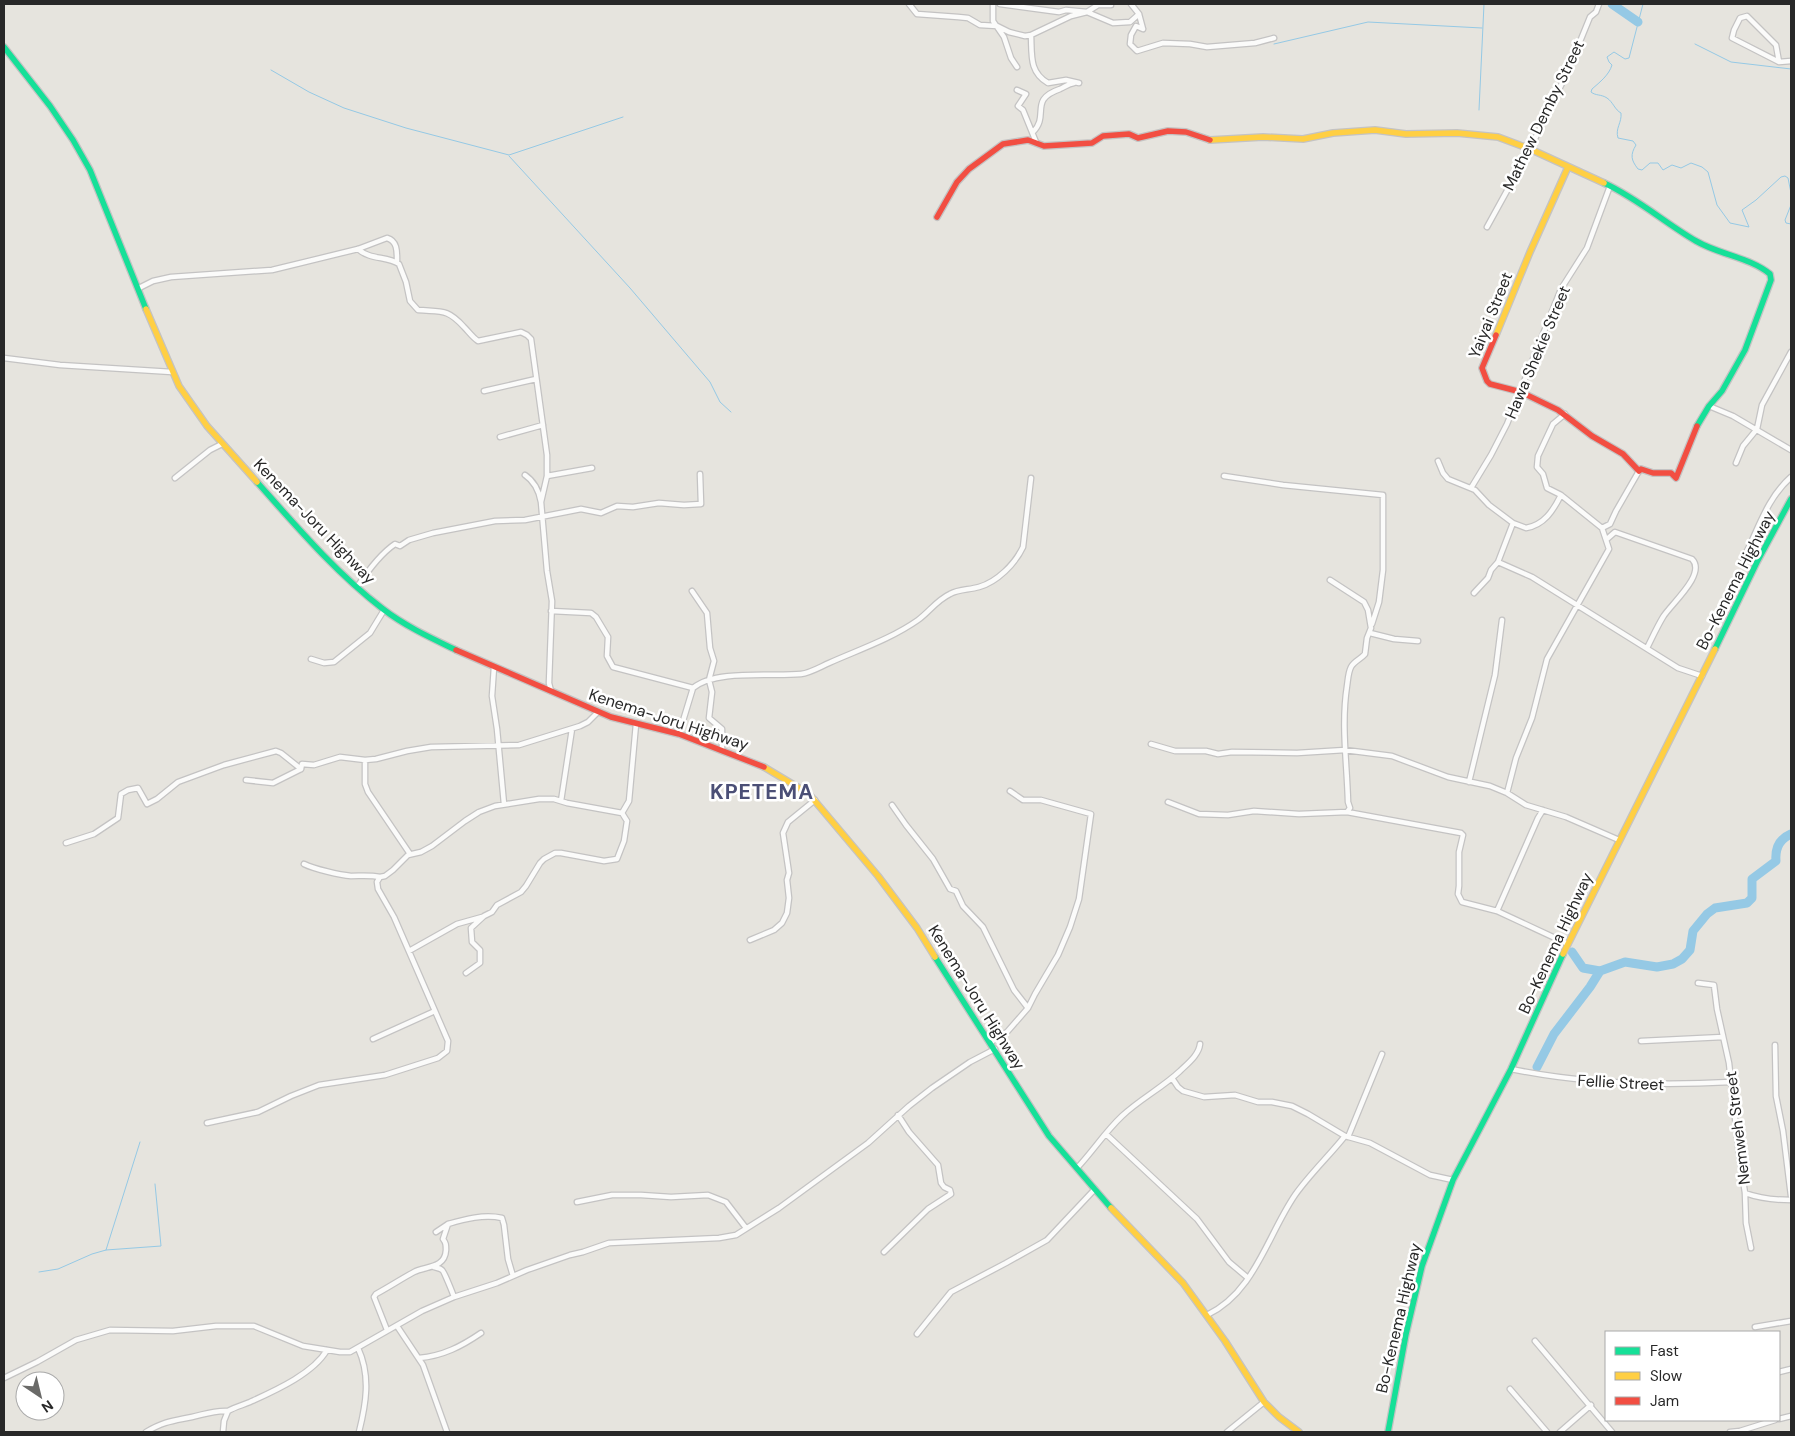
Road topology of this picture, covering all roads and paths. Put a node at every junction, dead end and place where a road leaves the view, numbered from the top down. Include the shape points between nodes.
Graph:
1 (909, 4) edge
2 (993, 4) edge
3 (1000, 4) edge
4 (1132, 4) edge
5 (1599, 4) edge
6 (1111, 5) dead end
7 (1087, 12) junction
8 (1139, 14) junction
9 (1130, 22) junction
10 (997, 26) junction
11 (1136, 26) junction
12 (1031, 35) junction
13 (1274, 38) dead end
14 (4, 47) edge
15 (1791, 61) edge
16 (1779, 62) junction
17 (1017, 68) dead end
18 (1017, 90) dead end
19 (1033, 132) junction
20 (1036, 142) junction
21 (1530, 150) junction
22 (1568, 167) junction
23 (1610, 186) junction
24 (937, 217) dead end
25 (1487, 227) dead end
26 (358, 249) junction
27 (397, 262) junction
28 (139, 288) junction
29 (1791, 352) edge
30 (4, 358) edge
31 (172, 372) junction
32 (536, 379) junction
33 (484, 391) dead end
34 (1521, 392) junction
35 (1709, 406) junction
36 (1565, 414) junction
37 (543, 425) junction
38 (1757, 429) junction
39 (500, 437) dead end
40 (222, 444) junction
41 (1791, 450) edge
42 (1438, 461) dead end
43 (1736, 462) dead end
44 (592, 468) dead end
45 (1639, 471) junction
46 (700, 474) dead end
47 (525, 475) dead end
48 (547, 476) junction
49 (1224, 476) dead end
50 (1791, 477) edge
51 (175, 478) dead end
52 (1031, 478) dead end
53 (1471, 488) junction
54 (1561, 495) junction
55 (1791, 499) edge
56 (541, 502) junction
57 (542, 516) junction
58 (1513, 522) junction
59 (1610, 524) junction
60 (1602, 528) junction
61 (1615, 532) junction
62 (1607, 539) junction
63 (1743, 559) dead end
64 (1498, 562) junction
65 (1330, 580) dead end
66 (357, 587) junction
67 (692, 591) dead end
68 (1474, 593) dead end
69 (1577, 606) junction
70 (384, 610) junction
71 (551, 611) junction
72 (1502, 620) dead end
73 (1371, 625) junction
74 (1370, 633) junction
75 (1418, 641) dead end
76 (1646, 648) junction
77 (312, 659) dead end
78 (494, 667) junction
79 (1702, 676) junction
80 (709, 680) junction
81 (693, 688) junction
82 (551, 691) junction
83 (598, 712) junction
84 (636, 724) junction
85 (572, 729) junction
86 (678, 734) junction
87 (1151, 744) dead end
88 (499, 747) junction
89 (722, 749) junction
90 (1344, 750) junction
91 (365, 760) junction
92 (301, 769) junction
93 (246, 780) dead end
94 (1469, 782) junction
95 (1010, 791) dead end
96 (1507, 793) junction
97 (815, 800) junction
98 (561, 802) junction
99 (1168, 802) dead end
100 (504, 804) junction
101 (892, 805) dead end
102 (1543, 810) junction
103 (1347, 812) junction
104 (622, 813) junction
105 (1619, 840) junction
106 (66, 843) dead end
107 (410, 854) junction
108 (304, 864) dead end
109 (380, 877) junction
110 (1498, 911) junction
111 (484, 916) junction
112 (750, 940) dead end
113 (1568, 944) junction
114 (409, 951) junction
115 (466, 973) dead end
116 (1698, 983) dead end
117 (1028, 1008) junction
118 (436, 1011) junction
119 (1723, 1037) junction
120 (373, 1039) dead end
121 (1641, 1041) dead end
122 (991, 1042) junction
123 (1200, 1044) dead end
124 (1775, 1045) dead end
125 (995, 1049) junction
126 (1382, 1054) dead end
127 (1511, 1069) junction
128 (1172, 1078) junction
129 (1731, 1082) junction
130 (898, 1115) junction
131 (207, 1123) dead end
132 (1106, 1134) junction
133 (1346, 1137) junction
134 (1077, 1168) junction
135 (1453, 1180) junction
136 (1095, 1189) junction
137 (1745, 1193) junction
138 (1791, 1196) edge
139 (1791, 1200) edge
140 (577, 1202) dead end
141 (448, 1224) junction
142 (746, 1228) junction
143 (436, 1232) dead end
144 (1751, 1248) dead end
145 (884, 1252) dead end
146 (434, 1266) junction
147 (514, 1276) junction
148 (1248, 1278) junction
149 (454, 1298) junction
150 (1207, 1315) junction
151 (1791, 1321) edge
152 (397, 1326) junction
153 (1755, 1327) dead end
154 (387, 1330) junction
155 (481, 1333) dead end
156 (917, 1334) dead end
157 (1535, 1341) dead end
158 (358, 1348) junction
159 (326, 1350) junction
160 (419, 1358) junction
161 (4, 1378) edge
162 (1510, 1389) dead end
163 (1264, 1402) junction
164 (1591, 1405) junction
165 (228, 1412) junction
166 (1390, 1416) junction
167 (1772, 1421) edge
168 (146, 1432) edge
169 (223, 1432) edge
170 (359, 1432) edge
171 (447, 1432) edge
172 (1227, 1432) edge
173 (1299, 1432) edge
174 (1382, 1432) edge
175 (1388, 1432) edge
176 (1547, 1432) edge
177 (1560, 1432) edge
178 (1612, 1432) edge
179 (1730, 1432) edge

1 - 10 street via 917,14 968,18 980,25
2 - 10 street via 993,21
3 - 7 street via 1058,12
4 - 8 street
5 - 21 street, Mathew Demby Street via 1590,17
6 - 7 street via 1098,5
7 - 9 street via 1114,23
7 - 12 street
8 - 9 street
8 - 11 street via 1143,30
9 - 11 street
10 - 12 street via 1009,32
10 - 17 street
11 - 13 street via 1130,44 1137,52 1163,43 1207,46 1254,43
12 - 19 street via 1033,67 1042,79 1048,83 1066,80 1077,83 1045,96 1041,102 1039,123
14 - 28 main road, Kenema-Joru Highway via 79,150
15 - 16 street
16 - 16 street via 1776,45 1747,16 1740,18 1732,38
18 - 19 street via 1026,94 1018,106
19 - 20 street
20 - 21 main road via 1044,146 1092,143 1103,136 1130,134 1138,138 1168,131 1186,132 1209,140 1303,138 1375,130 1498,137
20 - 24 main road via 1003,144 993,150 957,182
21 - 22 main road
21 - 25 street, Mathew Demby Street
22 - 23 main road
22 - 34 main road, Yaiyai Street via 1482,368 1490,384
23 - 34 street, Hawa Shekie Street via 1587,248 1562,289
23 - 35 main road via 1697,242 1760,266 1770,274 1771,280 1745,350 1722,391
26 - 27 street via 370,256
26 - 27 street via 389,239 396,247
26 - 28 street via 272,270 171,277
27 - 32 street via 410,301 418,310 440,310 451,314 478,341 518,332 528,335 532,342
28 - 31 main road, Kenema-Joru Highway
29 - 38 street via 1762,405
30 - 31 street
31 - 40 main road, Kenema-Joru Highway via 186,397
32 - 33 street
32 - 37 street
34 - 36 main road, Yaiyai Street
34 - 53 street, Hawa Shekie Street via 1491,456
35 - 38 street
35 - 45 main road via 1696,428 1676,478 1672,473 1653,473 1641,468
36 - 45 main road, Yaiyai Street via 1592,436 1623,454
36 - 54 street via 1553,424 1536,467 1543,474 1547,488
37 - 39 street
37 - 48 street via 548,455
38 - 41 street
38 - 43 street via 1743,446
40 - 51 street
40 - 66 main road, Kenema-Joru Highway
42 - 53 street via 1448,479
44 - 48 street
45 - 59 street
46 - 57 street via 701,504 655,503 617,506 601,513 581,509
47 - 56 street via 539,492
48 - 56 street
49 - 73 street via 1383,495 1383,570 1379,602
50 - 63 street via 1768,507
52 - 80 street via 1024,548 992,581 950,594 905,628 802,674
53 - 58 street via 1495,511
54 - 58 street via 1554,510 1538,524 1526,528
54 - 60 street
55 - 79 main road, Bo-Kenema Highway
56 - 57 street
57 - 66 street via 495,521 418,537 400,546 395,544 366,573
57 - 71 street via 552,594
58 - 64 street
59 - 60 street
59 - 61 street
60 - 62 street
61 - 62 street
61 - 76 street via 1695,562 1692,579 1662,618
62 - 69 street via 1609,549
64 - 68 street via 1485,583
64 - 69 street via 1532,577
65 - 73 street via 1364,602
66 - 70 main road, Kenema-Joru Highway
67 - 80 street via 707,613 714,661
69 - 76 street
69 - 96 street via 1547,660
70 - 77 street via 370,633 334,662
70 - 78 main road, Kenema-Joru Highway via 433,639
71 - 81 street via 596,617 608,637 607,656 613,666
71 - 82 street
72 - 94 street via 1495,675
73 - 74 street
74 - 75 street
74 - 90 street via 1365,654 1350,668 1344,714
76 - 79 street via 1678,668
78 - 82 main road, Kenema-Joru Highway
78 - 88 street via 492,696
79 - 105 main road, Bo-Kenema Highway
80 - 81 street
80 - 89 street via 712,692 710,718 722,729
81 - 86 street
82 - 83 main road, Kenema-Joru Highway
83 - 84 main road, Kenema-Joru Highway
83 - 85 street via 588,722
84 - 86 main road, Kenema-Joru Highway
84 - 104 street via 629,801
85 - 88 street via 528,743
85 - 98 street
86 - 89 main road, Kenema-Joru Highway
87 - 90 street via 1174,750 1218,754
88 - 91 street via 431,747
88 - 100 street
89 - 97 main road, Kenema-Joru Highway via 772,770 804,789
90 - 94 street via 1392,756
90 - 103 street via 1350,808
91 - 92 street via 340,757 314,765 302,764
91 - 107 street via 368,792
92 - 93 street via 273,783
92 - 106 street via 276,751 178,782 147,804 138,788 128,790 121,794 118,818 94,834
94 - 96 street
95 - 117 street via 1023,800 1041,800 1091,814 1079,899 1070,927
96 - 102 street via 1526,805
97 - 112 street via 788,822 782,833 789,873 787,913 774,930
97 - 122 main road, Kenema-Joru Highway via 912,921
98 - 100 street via 539,798
98 - 104 street
99 - 103 street via 1199,814
100 - 107 street via 479,812 432,846
101 - 117 street via 933,859 950,889 956,891 963,906 983,927 1014,990
102 - 105 street
102 - 110 street
103 - 110 street via 1463,835 1459,852 1458,898 1469,905
104 - 111 street via 627,821 617,859 604,861 561,853 550,855 540,863 526,886
105 - 113 main road, Bo-Kenema Highway
107 - 109 street
108 - 109 street via 315,870 350,876 368,874
109 - 114 street via 378,889
110 - 113 street
111 - 114 street via 457,924
111 - 115 street via 471,928 472,942 480,950 480,963
113 - 127 main road, Bo-Kenema Highway
114 - 118 street
116 - 119 street, Nemweh Street via 1714,985
117 - 122 street via 1007,1032
118 - 120 street
118 - 131 street via 448,1041 447,1051 438,1058 385,1075 319,1085 258,1112
119 - 121 street
119 - 129 street, Nemweh Street
122 - 125 main road, Kenema-Joru Highway
123 - 128 street via 1196,1054
124 - 138 street via 1776,1096
125 - 130 street via 937,1084
125 - 134 main road, Kenema-Joru Highway via 1049,1136
126 - 133 street
127 - 129 street, Fellie Street via 1610,1083
127 - 135 main road, Bo-Kenema Highway
128 - 132 street via 1138,1101
128 - 133 street via 1183,1091 1204,1097 1235,1095 1258,1102 1292,1106
129 - 137 street, Nemweh Street
130 - 142 street via 868,1143 780,1208
130 - 145 street via 938,1165 941,1183 951,1194 928,1210
132 - 134 street
132 - 148 street via 1197,1219 1229,1262
133 - 135 street via 1370,1144 1430,1175
133 - 148 street via 1295,1195
134 - 136 main road, Kenema-Joru Highway
135 - 166 main road, Bo-Kenema Highway via 1422,1266
136 - 150 main road, Kenema-Joru Highway via 1172,1270
136 - 156 street via 1047,1240 951,1292
137 - 139 street via 1773,1200
137 - 144 street, Nemweh Street
140 - 142 street via 612,1195 708,1195 726,1202
141 - 143 street
141 - 146 street via 443,1239 446,1255
141 - 147 street via 466,1219 502,1218
142 - 147 street via 736,1235 719,1238 609,1243
146 - 149 street via 444,1273
146 - 154 street via 415,1271 376,1294 374,1297
147 - 149 street
148 - 150 street via 1231,1300
149 - 152 street
150 - 163 main road, Kenema-Joru Highway
151 - 153 street
152 - 154 street
152 - 160 street
154 - 158 street
155 - 160 street via 441,1355
157 - 164 street
158 - 159 street via 345,1353
158 - 170 street via 364,1362 366,1384
159 - 161 street via 303,1346 254,1326 173,1331 110,1330 76,1340
159 - 165 street via 321,1360 306,1371
160 - 171 street
162 - 176 street
163 - 172 street
163 - 173 main road, Kenema-Joru Highway
164 - 177 street
164 - 178 street
165 - 168 street via 216,1411 175,1419
165 - 169 street
166 - 174 main road, Bo-Kenema Highway
166 - 175 main road, Bo-Kenema Highway
167 - 179 street

